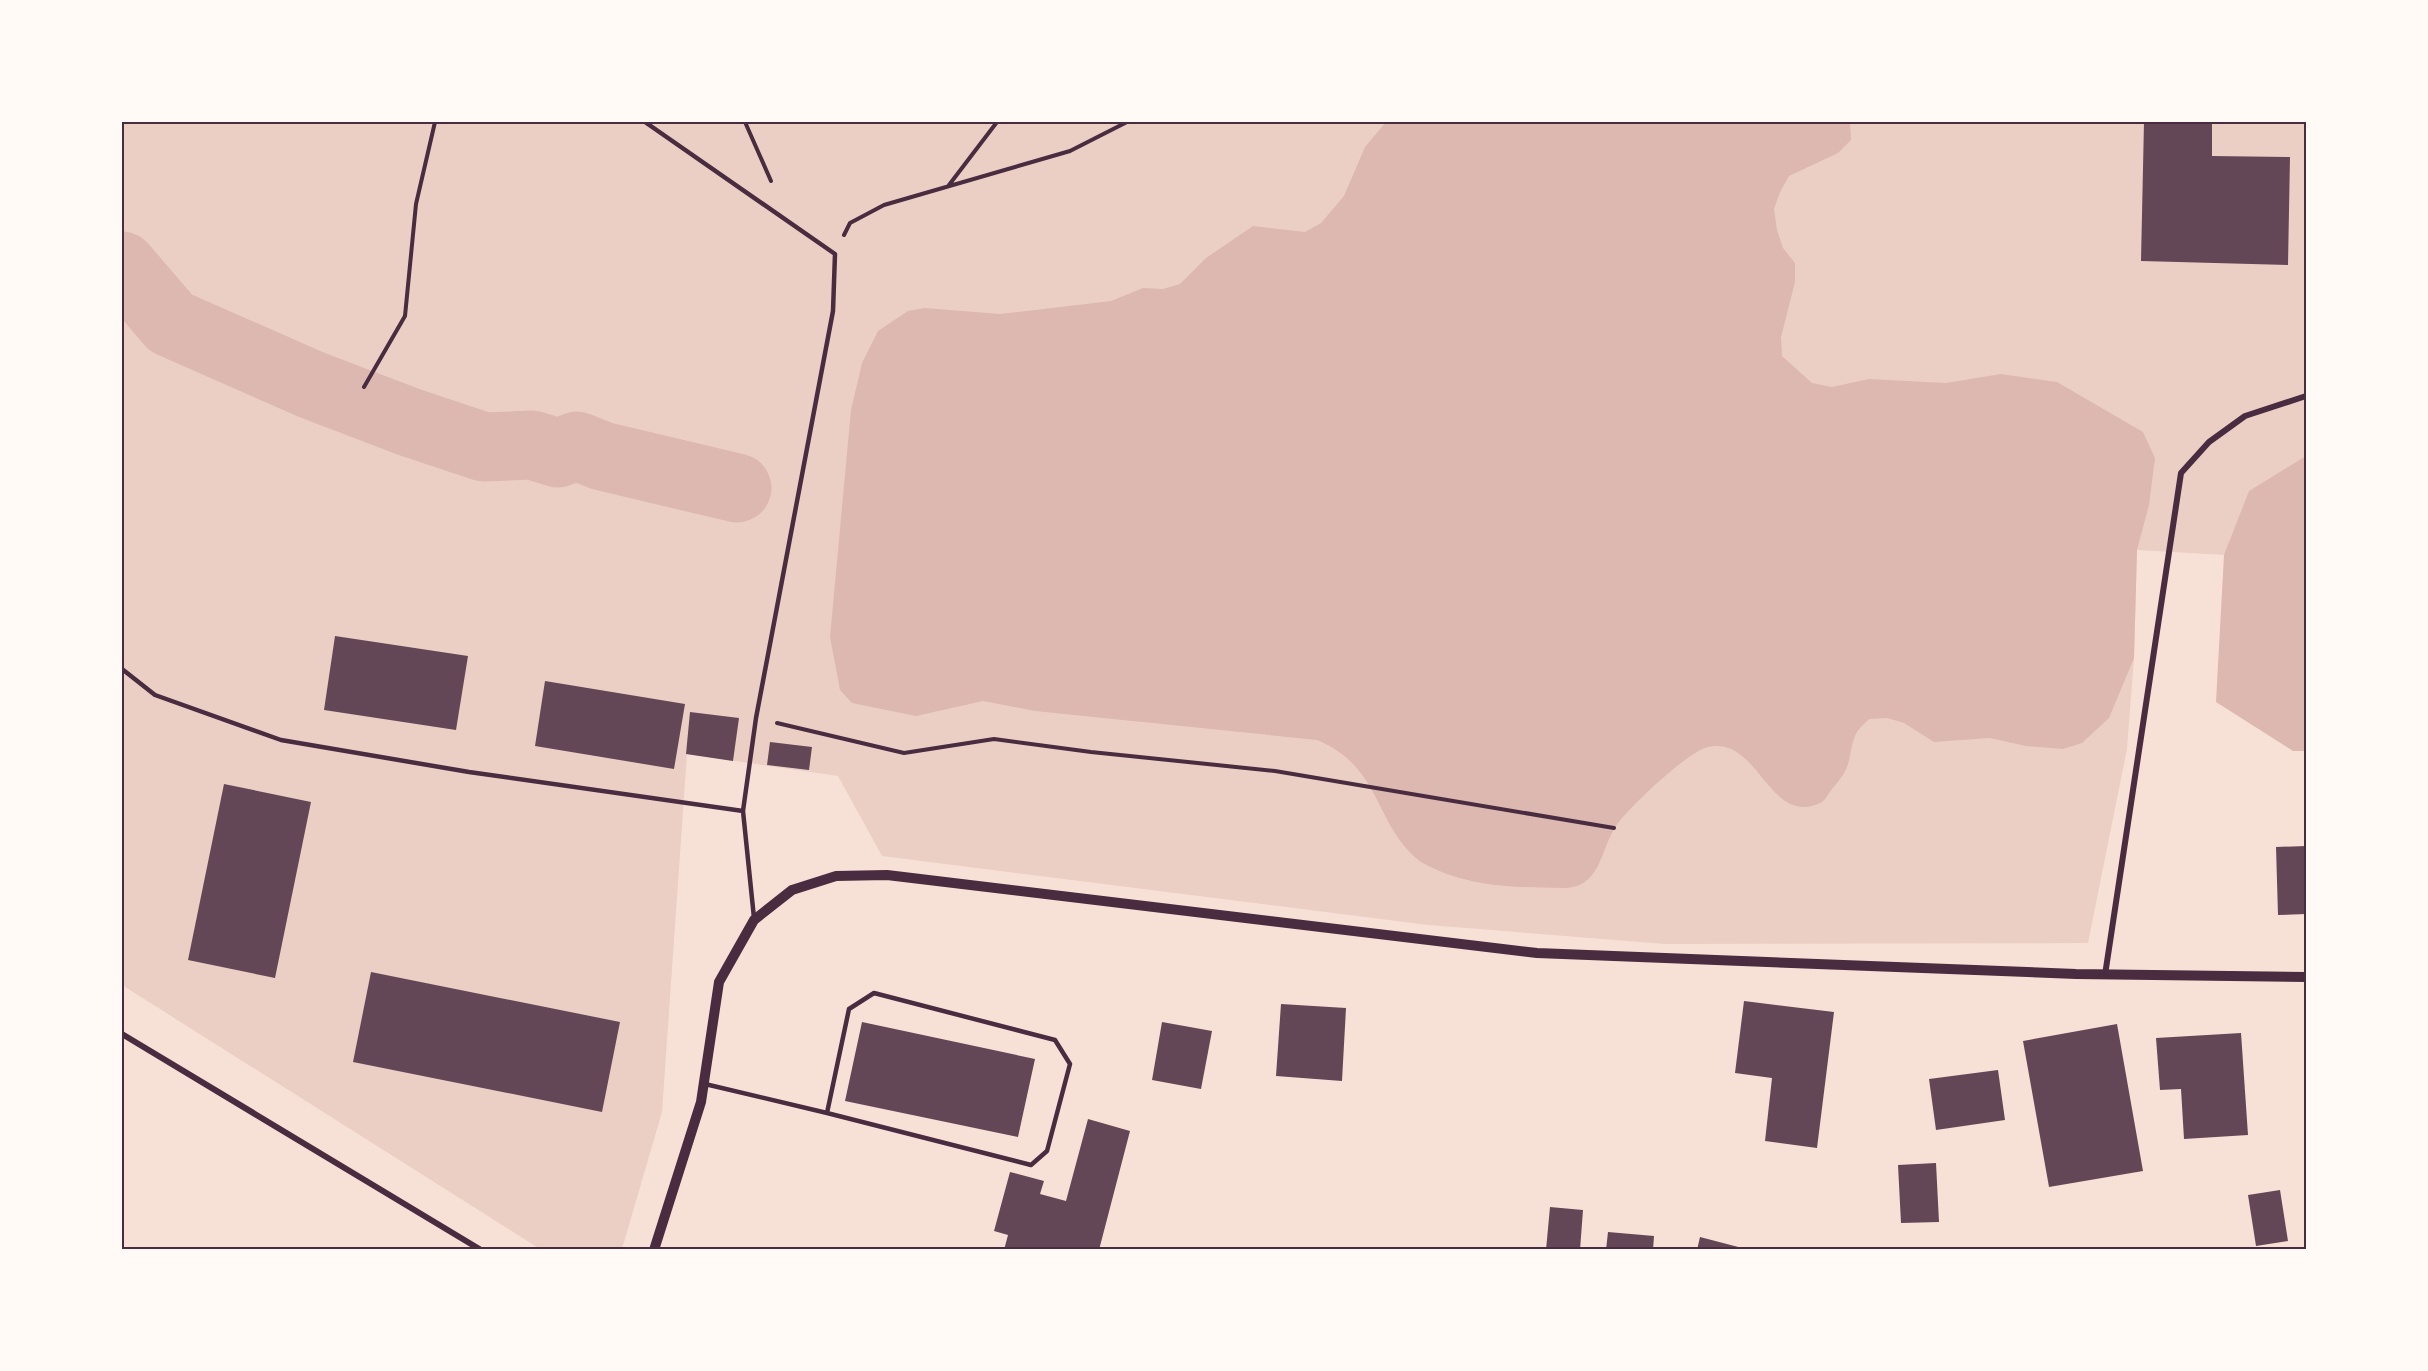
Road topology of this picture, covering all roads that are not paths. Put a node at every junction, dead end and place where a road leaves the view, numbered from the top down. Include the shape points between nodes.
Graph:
1 (645, 122) edge
2 (2307, 396) edge
3 (122, 669) edge
4 (743, 812) junction
5 (754, 920) junction
6 (2105, 975) junction
7 (2307, 977) edge
8 (122, 1034) edge
9 (704, 1084) junction
10 (827, 1113) junction
11 (481, 1250) edge
12 (654, 1250) edge

1 - 4 lane via 835,254 833,311 756,718
2 - 6 street via 2245,416 2209,442 2181,473
3 - 4 lane via 155,695 280,740
4 - 5 lane
5 - 6 street via 792,890 836,876 887,875 1537,953
5 - 9 street via 719,982
6 - 7 street
8 - 11 street
9 - 10 lane
9 - 12 street
10 - 10 lane via 849,1009 874,993 1055,1040 1070,1064 1047,1151 1031,1165

